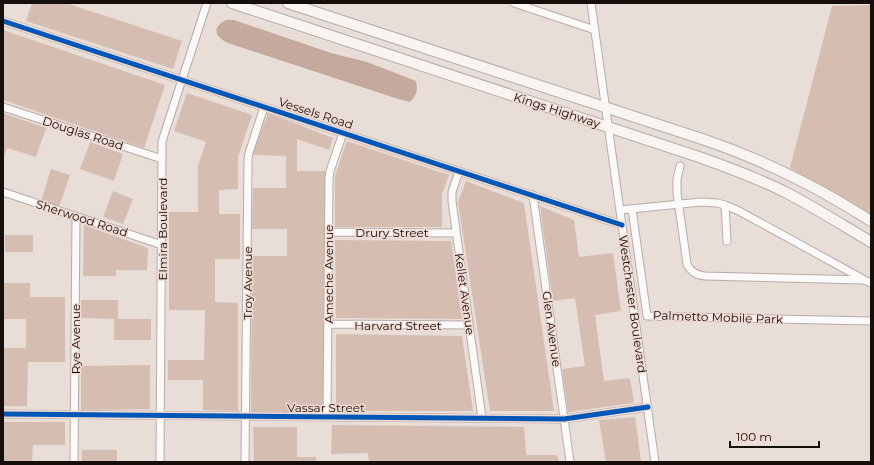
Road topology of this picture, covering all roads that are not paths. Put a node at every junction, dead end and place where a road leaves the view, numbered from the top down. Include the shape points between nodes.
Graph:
1 (207, 3) edge
2 (232, 3) edge
3 (288, 3) edge
4 (514, 3) edge
5 (591, 3) edge
6 (3, 21) edge
7 (595, 30) junction
8 (182, 80) junction
9 (3, 106) edge
10 (264, 107) junction
11 (606, 107) junction
12 (608, 127) junction
13 (343, 133) junction
14 (162, 159) junction
15 (680, 166) dead end
16 (459, 171) junction
17 (3, 192) edge
18 (533, 195) junction
19 (678, 204) junction
20 (725, 205) junction
21 (632, 209) junction
22 (620, 210) junction
23 (76, 216) junction
24 (871, 221) edge
25 (622, 224) junction
26 (329, 232) junction
27 (456, 233) junction
28 (727, 241) dead end
29 (871, 242) edge
30 (162, 245) junction
31 (868, 282) edge
32 (871, 321) edge
33 (328, 324) junction
34 (469, 326) junction
35 (648, 407) junction
36 (3, 414) edge
37 (75, 414) junction
38 (160, 415) junction
39 (246, 416) junction
40 (327, 417) junction
41 (482, 418) junction
42 (564, 419) junction
43 (74, 462) edge
44 (160, 462) edge
45 (245, 462) edge
46 (570, 462) edge
47 (655, 462) edge

1 - 8 street, Elmira Boulevard
2 - 12 main road, Kings Highway
3 - 11 main road, Kings Highway
4 - 7 street
5 - 7 street, Westchester Boulevard
6 - 8 street, Vessels Road
7 - 11 street, Westchester Boulevard
8 - 10 street, Vessels Road
8 - 14 street, Elmira Boulevard via 162,142
9 - 14 street, Douglas Road
10 - 13 street, Vessels Road
10 - 39 street, Troy Avenue via 248,160
11 - 12 street, Westchester Boulevard
11 - 24 main road, Kings Highway via 702,139 766,164 806,183
12 - 22 street, Westchester Boulevard
12 - 29 main road, Kings Highway via 707,159 759,180 808,204
13 - 16 street, Vessels Road
13 - 26 street, Ameche Avenue via 329,178
14 - 30 street, Elmira Boulevard
15 - 19 street via 677,179
16 - 18 street, Vessels Road
16 - 27 street, Kellet Avenue via 452,192
17 - 23 street, Sherwood Road
18 - 25 street, Vessels Road
18 - 42 street, Glen Avenue
19 - 20 street via 701,202
19 - 21 street
19 - 31 street via 687,264 697,275
20 - 28 street
20 - 31 street
21 - 22 street
21 - 32 street, Palmetto Mobile Park via 647,316
22 - 25 street, Westchester Boulevard
23 - 30 street, Sherwood Road
23 - 37 street, Rye Avenue
25 - 35 street, Westchester Boulevard
26 - 27 street, Drury Street
26 - 33 street, Ameche Avenue
27 - 34 street, Kellet Avenue
30 - 38 street, Elmira Boulevard
33 - 34 street, Harvard Street
33 - 40 street, Ameche Avenue
34 - 41 street, Kellet Avenue
35 - 42 street, Vassar Street
35 - 47 street, Westchester Boulevard
36 - 37 street, Vassar Street
37 - 38 street, Vassar Street
37 - 43 street, Rye Avenue
38 - 39 street, Vassar Street
38 - 44 street, Elmira Boulevard
39 - 40 street, Vassar Street
39 - 45 street, Troy Avenue
40 - 41 street, Vassar Street
41 - 42 street, Vassar Street
42 - 46 street, Glen Avenue

